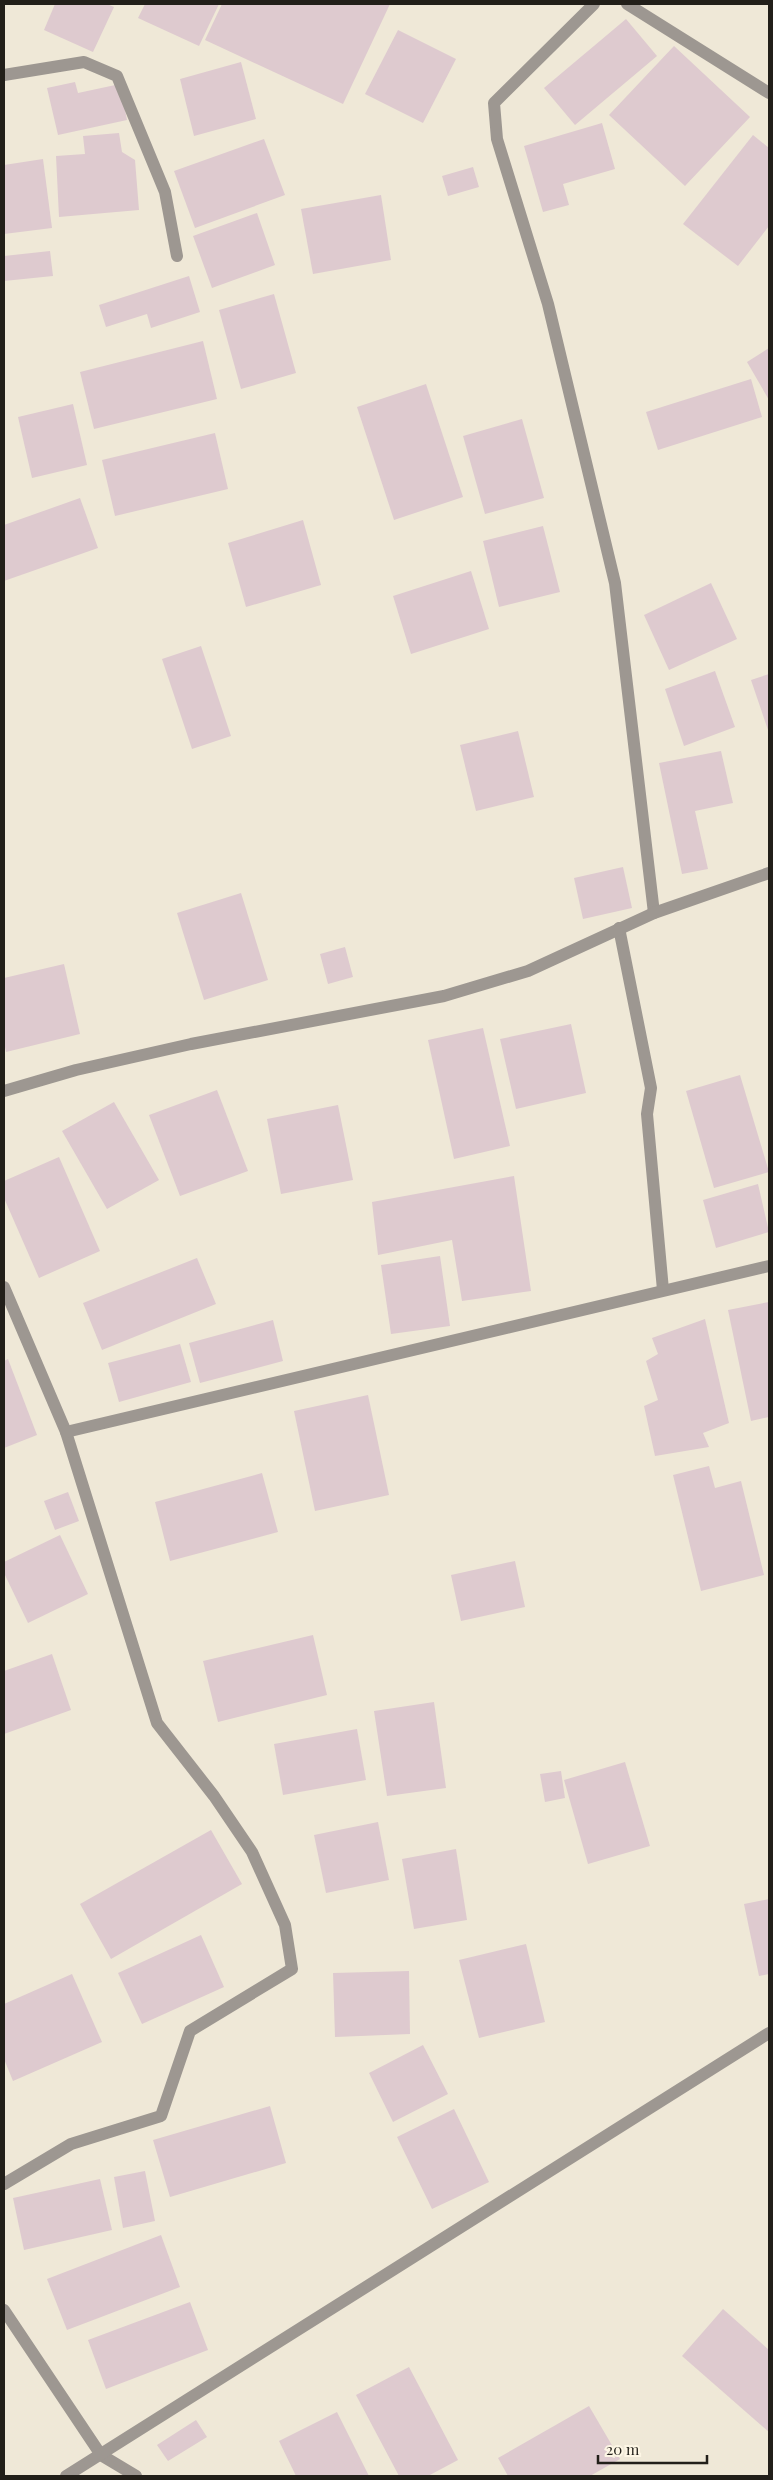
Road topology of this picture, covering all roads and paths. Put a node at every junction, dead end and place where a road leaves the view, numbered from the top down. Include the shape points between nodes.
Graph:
1 (594, 4) edge
2 (627, 4) edge
3 (4, 75) edge
4 (769, 93) edge
5 (177, 256) dead end
6 (769, 873) edge
7 (654, 913) junction
8 (619, 928) junction
9 (4, 1091) edge
10 (769, 1266) edge
11 (4, 1287) edge
12 (662, 1290) junction
13 (66, 1432) junction
14 (769, 2033) edge
15 (4, 2184) edge
16 (4, 2310) edge
17 (101, 2455) junction
18 (66, 2476) edge
19 (136, 2476) edge

1 - 7 street via 494,103 496,139 548,304 615,583
2 - 4 street
3 - 5 street via 84,62 117,76 166,192
6 - 7 street
7 - 8 street
8 - 9 street via 528,971 444,996 191,1044 76,1070
8 - 12 street via 651,1088 646,1114
10 - 12 street
11 - 13 street
12 - 13 street
13 - 15 street via 157,1723 214,1796 252,1852 285,1925 292,1969 190,2031 161,2116 72,2144
14 - 17 street
16 - 17 street
17 - 18 street
17 - 19 street

